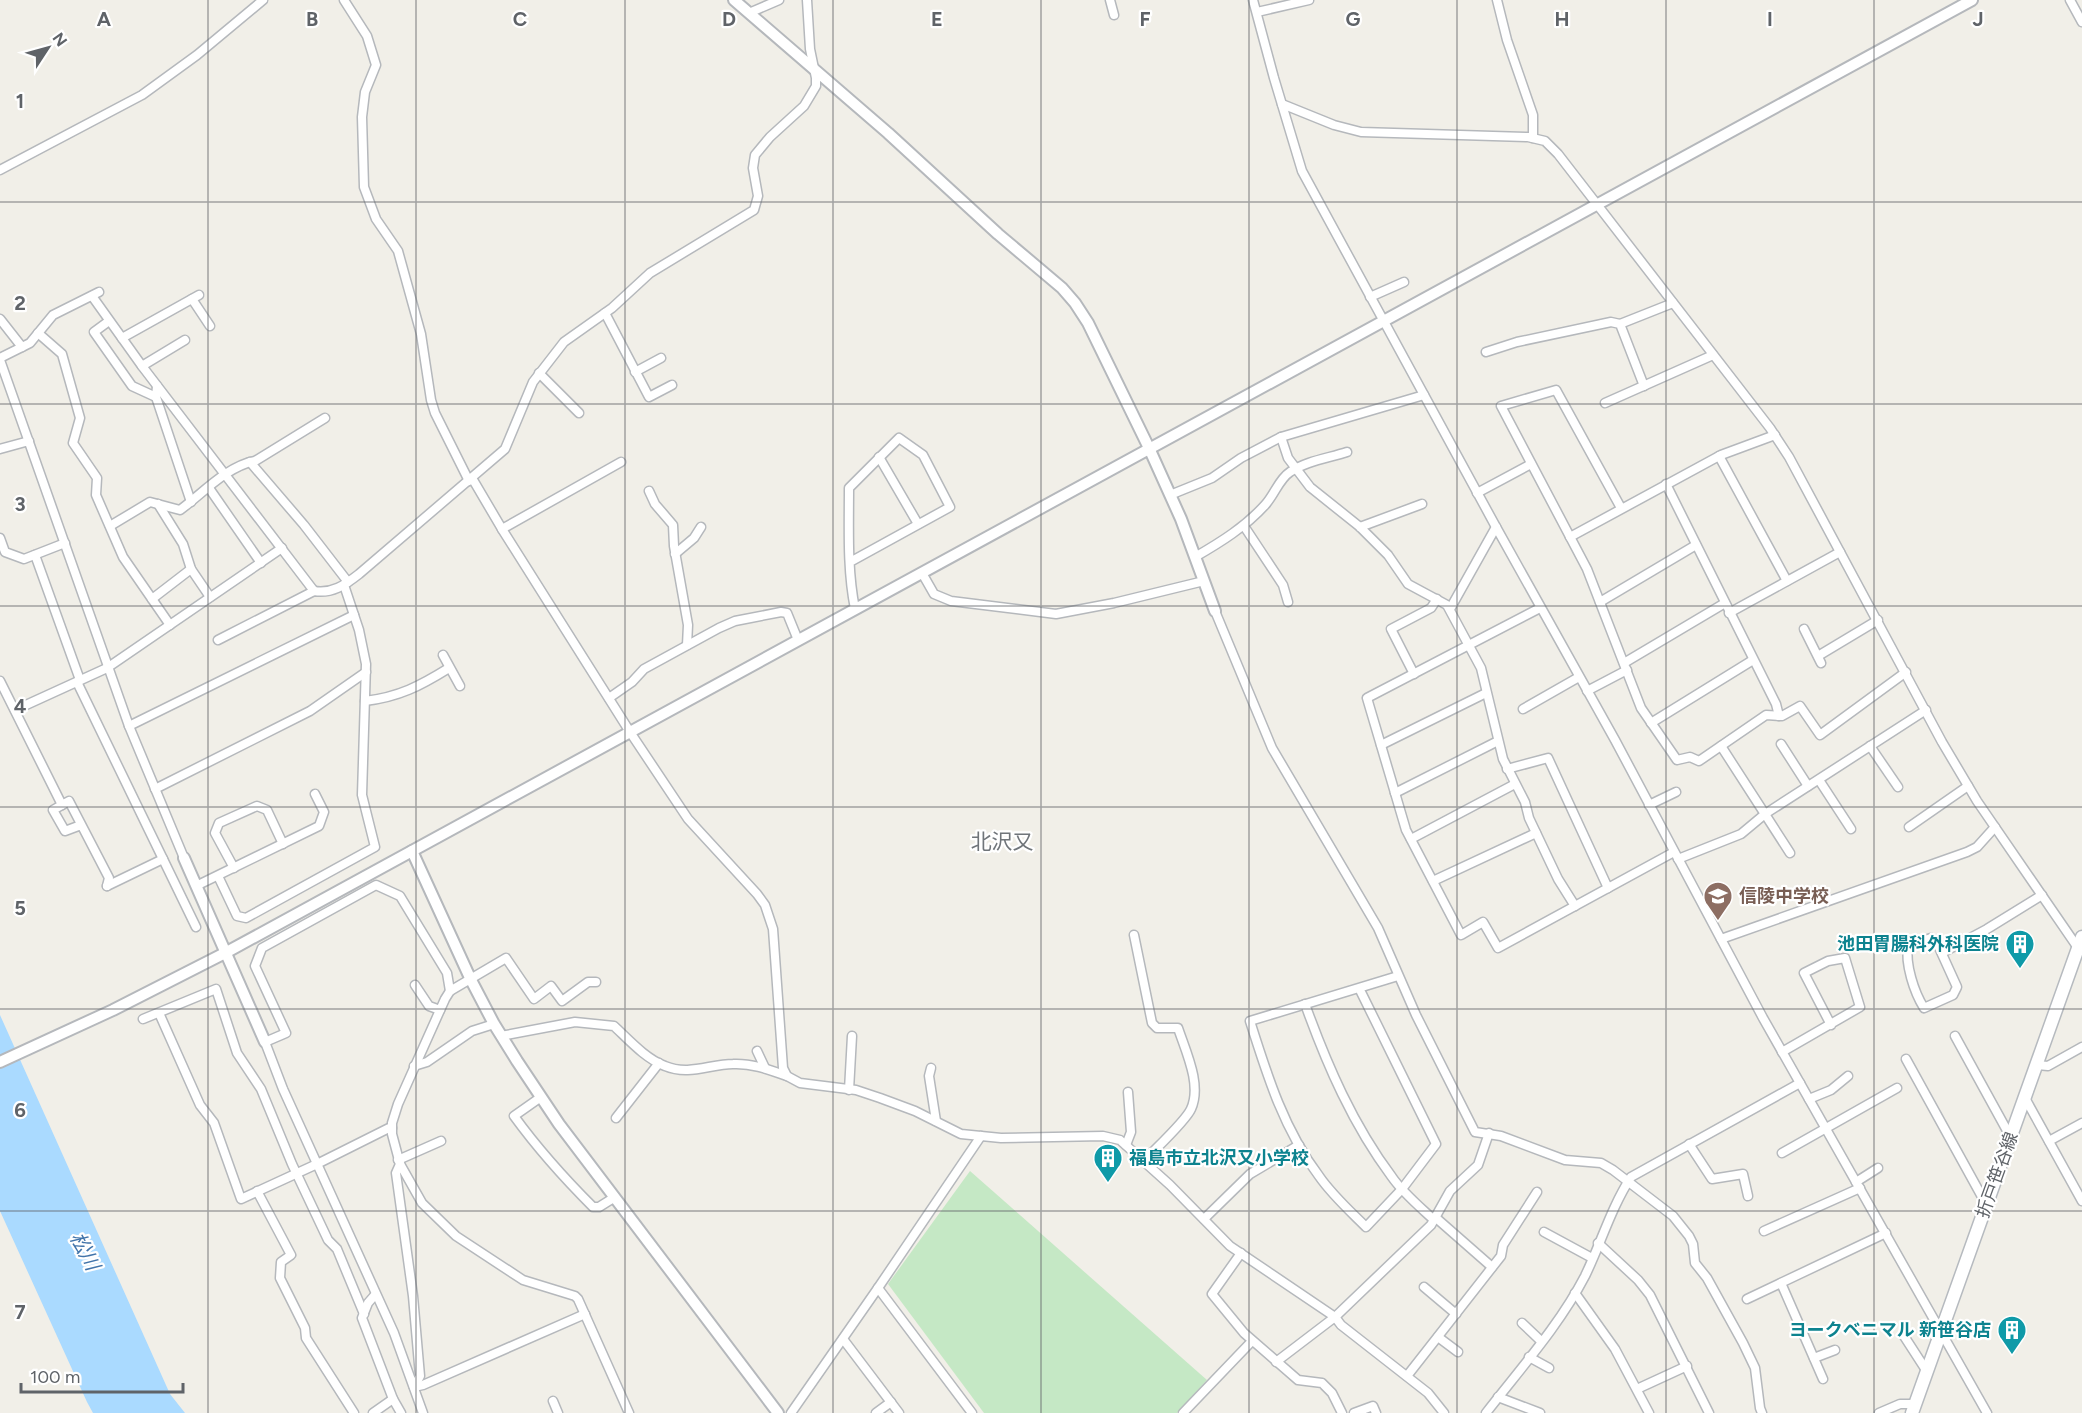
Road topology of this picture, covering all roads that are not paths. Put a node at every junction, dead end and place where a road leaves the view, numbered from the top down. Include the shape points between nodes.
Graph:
1 (263, 0) edge
2 (344, 0) edge
3 (734, 0) edge
4 (779, 0) edge
5 (807, 0) edge
6 (1110, 0) edge
7 (1253, 0) edge
8 (1309, 0) edge
9 (1497, 0) edge
10 (1972, 0) edge
11 (2070, 0) edge
12 (1257, 12) junction
13 (749, 13) junction
14 (1114, 15) dead end
15 (2082, 22) edge
16 (813, 67) junction
17 (1282, 104) junction
18 (1533, 138) junction
19 (0, 170) edge
20 (1596, 205) junction
21 (1404, 282) dead end
22 (1370, 297) junction
23 (1673, 303) junction
24 (605, 314) junction
25 (0, 319) edge
26 (1383, 320) junction
27 (110, 321) junction
28 (1620, 324) junction
29 (210, 326) dead end
30 (38, 333) junction
31 (122, 338) junction
32 (185, 340) dead end
33 (22, 347) junction
34 (1486, 352) dead end
35 (1713, 355) junction
36 (661, 358) dead end
37 (0, 359) edge
38 (142, 366) junction
39 (635, 372) junction
40 (539, 373) junction
41 (672, 385) dead end
42 (157, 386) junction
43 (1644, 386) junction
44 (1424, 395) junction
45 (156, 397) junction
46 (1605, 403) dead end
47 (579, 412) dead end
48 (325, 418) dead end
49 (1775, 435) junction
50 (1281, 436) junction
51 (29, 441) junction
52 (1, 447) edge
53 (1149, 448) junction
54 (1347, 452) dead end
55 (1719, 456) junction
56 (879, 457) junction
57 (250, 462) junction
58 (621, 462) dead end
59 (1531, 464) junction
60 (1297, 468) junction
61 (226, 475) junction
62 (471, 480) junction
63 (1666, 484) junction
64 (209, 488) junction
65 (648, 491) dead end
66 (1477, 493) junction
67 (1170, 495) junction
68 (191, 502) junction
69 (158, 504) junction
70 (1422, 504) dead end
71 (1621, 508) junction
72 (918, 524) junction
73 (110, 525) junction
74 (1244, 526) junction
75 (701, 527) dead end
76 (1360, 527) junction
77 (1496, 527) junction
78 (502, 529) junction
79 (1570, 537) junction
80 (0, 538) edge
81 (65, 543) junction
82 (1696, 545) junction
83 (282, 548) junction
84 (1840, 552) junction
85 (675, 554) junction
86 (35, 555) junction
87 (1196, 557) junction
88 (850, 562) junction
89 (261, 563) junction
90 (191, 569) junction
91 (922, 573) junction
92 (1204, 581) junction
93 (1787, 581) junction
94 (346, 584) junction
95 (314, 591) junction
96 (210, 597) junction
97 (152, 599) junction
98 (1437, 599) junction
99 (1288, 602) dead end
100 (1600, 602) junction
101 (1725, 603) junction
102 (1540, 608) junction
103 (855, 609) junction
104 (1450, 609) junction
105 (1215, 611) joint
106 (1729, 613) junction
107 (354, 615) junction
108 (1878, 620) junction
109 (170, 625) junction
110 (1804, 629) dead end
111 (218, 640) dead end
112 (798, 640) junction
113 (687, 645) junction
114 (1468, 645) junction
115 (443, 655) dead end
116 (1753, 660) junction
117 (1625, 667) junction
118 (107, 668) junction
119 (448, 668) junction
120 (366, 672) junction
121 (1906, 672) junction
122 (1414, 674) junction
123 (1579, 677) junction
124 (0, 681) edge
125 (78, 681) junction
126 (459, 686) dead end
127 (1587, 691) junction
128 (1486, 693) junction
129 (609, 698) junction
130 (365, 701) junction
131 (1523, 709) dead end
132 (15, 710) junction
133 (1926, 710) junction
134 (1779, 716) junction
135 (1651, 723) junction
136 (129, 726) junction
137 (630, 732) junction
138 (1498, 741) junction
139 (1781, 744) dead end
140 (1381, 745) junction
141 (1721, 746) junction
142 (1870, 746) junction
143 (1507, 769) junction
144 (1819, 780) junction
145 (1515, 784) junction
146 (1808, 786) junction
147 (1968, 786) junction
148 (1898, 788) dead end
149 (155, 789) junction
150 (1676, 792) dead end
151 (1395, 793) junction
152 (315, 794) dead end
153 (62, 805) junction
154 (1649, 805) junction
155 (1765, 814) junction
156 (81, 825) junction
157 (1909, 827) dead end
158 (1995, 827) junction
159 (1851, 829) dead end
160 (1536, 832) junction
161 (1411, 839) junction
162 (283, 844) junction
163 (412, 851) junction
164 (1790, 853) dead end
165 (1676, 856) junction
166 (184, 858) joint
167 (163, 859) junction
168 (234, 868) junction
169 (218, 876) junction
170 (1432, 881) junction
171 (196, 886) junction
172 (1608, 888) junction
173 (2042, 895) junction
174 (1575, 906) junction
175 (196, 927) dead end
176 (1134, 935) dead end
177 (1721, 939) junction
178 (2080, 943) edge
179 (225, 953) junction
180 (1942, 953) junction
181 (1398, 976) junction
182 (471, 980) junction
183 (596, 982) dead end
184 (415, 985) dead end
185 (1359, 988) junction
186 (450, 991) junction
187 (1305, 1004) junction
188 (440, 1010) junction
189 (159, 1013) junction
190 (143, 1019) dead end
191 (494, 1024) junction
192 (1831, 1025) junction
193 (501, 1036) junction
194 (852, 1036) dead end
195 (1955, 1036) dead end
196 (265, 1042) junction
197 (2082, 1047) edge
198 (757, 1050) dead end
199 (1782, 1052) junction
200 (1906, 1059) dead end
201 (0, 1062) edge
202 (659, 1063) junction
203 (2037, 1065) junction
204 (414, 1066) junction
205 (765, 1068) junction
206 (931, 1068) dead end
207 (787, 1076) junction
208 (1848, 1076) dead end
209 (1800, 1083) junction
210 (1897, 1088) dead end
211 (849, 1090) junction
212 (1128, 1092) dead end
213 (541, 1097) junction
214 (2025, 1098) junction
215 (1809, 1099) junction
216 (616, 1118) dead end
217 (936, 1121) junction
218 (2082, 1123) edge
219 (392, 1128) junction
220 (1826, 1129) junction
221 (1489, 1133) junction
222 (981, 1136) junction
223 (2010, 1136) junction
224 (441, 1141) dead end
225 (2049, 1141) junction
226 (1689, 1144) junction
227 (1126, 1145) junction
228 (1299, 1145) junction
229 (1782, 1153) dead end
230 (1144, 1161) junction
231 (399, 1162) junction
232 (317, 1164) junction
233 (1878, 1168) dead end
234 (297, 1173) junction
235 (1628, 1181) junction
236 (1858, 1185) junction
237 (1402, 1189) junction
238 (257, 1191) junction
239 (1537, 1192) dead end
240 (1748, 1196) dead end
241 (615, 1197) junction
242 (2082, 1201) edge
243 (1986, 1204) junction
244 (1434, 1218) junction
245 (1204, 1219) junction
246 (1764, 1231) dead end
247 (1544, 1232) dead end
248 (1886, 1233) junction
249 (1598, 1243) junction
250 (1241, 1253) junction
251 (1592, 1258) junction
252 (1492, 1267) junction
253 (1781, 1283) junction
254 (1424, 1287) dead end
255 (878, 1288) junction
256 (1575, 1293) junction
257 (375, 1295) junction
258 (1747, 1299) dead end
259 (364, 1314) junction
260 (585, 1314) junction
261 (1456, 1314) junction
262 (1335, 1317) junction
263 (1522, 1323) dead end
264 (1942, 1330) junction
265 (1904, 1336) dead end
266 (1438, 1337) junction
267 (843, 1339) junction
268 (1252, 1341) junction
269 (1541, 1341) junction
270 (1835, 1350) dead end
271 (1458, 1353) dead end
272 (1529, 1357) junction
273 (1814, 1358) junction
274 (1276, 1362) junction
275 (1687, 1366) junction
276 (1549, 1368) dead end
277 (1926, 1370) junction
278 (1407, 1376) junction
279 (1823, 1379) dead end
280 (414, 1387) junction
281 (1637, 1389) junction
282 (1498, 1397) junction
283 (393, 1399) junction
284 (554, 1401) dead end
285 (891, 1402) junction
286 (1913, 1411) edge
287 (354, 1413) edge
288 (372, 1413) edge
289 (401, 1413) edge
290 (423, 1413) edge
291 (558, 1413) edge
292 (629, 1413) edge
293 (778, 1413) edge
294 (791, 1413) edge
295 (876, 1413) edge
296 (899, 1413) edge
297 (972, 1413) edge
298 (1183, 1413) edge
299 (1342, 1413) edge
300 (1354, 1413) edge
301 (1376, 1413) edge
302 (1444, 1413) edge
303 (1486, 1413) edge
304 (1540, 1413) edge
305 (1649, 1413) edge
306 (1709, 1413) edge
307 (1762, 1413) edge
308 (1879, 1413) edge
309 (1987, 1413) edge

1 - 19 street via 142,95
2 - 62 street via 367,36 376,65 365,92 362,117 364,187 376,219 398,250 422,334 435,413
3 - 13 street
4 - 13 street
5 - 16 street
6 - 14 street
7 - 12 street
8 - 12 street
9 - 18 street via 1533,115
10 - 20 street
11 - 15 street
12 - 17 street
13 - 16 street
16 - 24 street via 816,86 812,95 755,155 758,196 754,210 650,273
16 - 53 street via 1062,288 1088,323
17 - 18 street via 1361,132
17 - 22 street via 1302,171
18 - 20 street via 1545,141 1558,154
20 - 23 street
20 - 26 street
21 - 22 street
22 - 26 street
23 - 28 street
23 - 35 street
24 - 39 street
24 - 40 street via 564,342
25 - 33 street
26 - 44 street
26 - 53 street
27 - 30 street via 96,294 53,315
27 - 31 street
27 - 45 street via 93,332 132,386
28 - 34 street via 1611,322
28 - 43 street
29 - 31 street via 196,297
30 - 33 street
30 - 73 street via 62,354 80,418 73,443 97,478 96,495
31 - 38 street
32 - 38 street
33 - 37 street
35 - 43 street
35 - 49 street
36 - 39 street
37 - 51 street
38 - 42 street
39 - 41 street via 649,397
40 - 47 street
40 - 62 street via 505,449
42 - 45 street
42 - 61 street
43 - 46 street
44 - 50 street
44 - 66 street
45 - 68 street
48 - 57 street
49 - 55 street
49 - 84 street
50 - 60 street via 1288,458
50 - 67 street via 1212,477
51 - 52 street
51 - 81 street
53 - 67 street
53 - 91 street
54 - 60 street
55 - 63 street
55 - 93 street
56 - 72 street
56 - 72 street via 899,438 922,455 950,507
56 - 88 street via 849,488
57 - 61 street
57 - 94 street via 304,525
58 - 78 street
59 - 66 street
59 - 71 street via 1501,406 1556,390
59 - 79 street
60 - 74 street via 1284,477 1269,501
60 - 76 street via 1310,487
61 - 64 street
61 - 83 street
62 - 78 street
62 - 94 street
63 - 71 street
63 - 82 street
64 - 68 street
64 - 89 street
65 - 85 street via 672,525
66 - 77 street
67 - 87 street
68 - 69 street via 180,510
69 - 73 street via 150,502
69 - 90 street via 183,544
70 - 76 street
71 - 79 street
72 - 88 street
73 - 97 street via 123,557
74 - 87 street
74 - 99 street via 1283,585
75 - 85 street
76 - 98 street via 1388,555 1408,584
77 - 102 street
77 - 104 street
78 - 129 street
79 - 100 street
80 - 86 street via 5,552 24,559
81 - 86 street
81 - 118 street
82 - 100 street
82 - 101 street
83 - 89 street
83 - 95 street
84 - 93 street
84 - 108 street
85 - 113 street via 688,625
86 - 125 street
87 - 92 street
88 - 103 street
89 - 96 street
90 - 96 street
90 - 97 street
91 - 92 street via 934,594 951,601 1056,614
91 - 103 street
92 - 105 street
93 - 106 street
94 - 95 street via 325,592
94 - 107 street
95 - 111 street
96 - 109 street
97 - 109 street
98 - 104 street
98 - 122 street via 1431,608 1391,629
100 - 117 street
101 - 106 street
101 - 117 street
102 - 114 street
102 - 123 street
103 - 112 street
104 - 114 street
105 - 181 street via 1272,748 1378,928
106 - 116 street
107 - 120 street
107 - 136 street
108 - 110 street via 1820,659
108 - 121 street
109 - 118 street
112 - 113 street via 787,613 781,612 735,621
112 - 137 street
113 - 129 street via 644,669
114 - 122 street
114 - 128 street via 1481,668
115 - 119 street
116 - 134 street
116 - 135 street
117 - 127 street
117 - 135 street
118 - 125 street
118 - 136 street
119 - 126 street
119 - 130 street via 408,692
120 - 130 street
120 - 149 street via 309,711
121 - 133 street
121 - 134 street via 1820,735 1800,706
122 - 140 street via 1367,698
123 - 127 street
123 - 131 street
124 - 132 street
125 - 132 street
125 - 167 street
127 - 154 street
128 - 138 street
128 - 140 street
129 - 137 street
130 - 169 street via 362,795 375,847 246,918 237,916
132 - 153 street
133 - 142 street
133 - 147 street
134 - 141 street via 1766,716
135 - 141 street via 1677,760 1690,757 1699,761
136 - 149 street
137 - 163 street
137 - 207 street via 688,819 765,905 773,929 783,1068
138 - 143 street
138 - 151 street
139 - 146 street
140 - 151 street
141 - 155 street
142 - 144 street
142 - 148 street
143 - 145 street
143 - 172 street via 1548,758
144 - 146 street
144 - 159 street
145 - 160 street
145 - 161 street
146 - 155 street
147 - 157 street
147 - 158 street
149 - 166 street
150 - 154 street
151 - 161 street
152 - 162 street via 324,812 319,826
153 - 156 street via 69,801
153 - 156 street via 53,810 65,831
154 - 165 street
155 - 164 street
155 - 165 street via 1741,834
156 - 167 street via 108,878 107,886
158 - 173 street
158 - 177 street via 1967,852
160 - 170 street
160 - 174 street
161 - 170 street
162 - 168 street
162 - 168 street via 267,810 257,806 219,823 215,833
163 - 179 street
163 - 182 street
165 - 172 street
165 - 177 street
166 - 171 street
167 - 175 street
168 - 169 street
169 - 171 street
170 - 174 street via 1461,935 1484,922 1498,948
171 - 179 street
172 - 174 street
173 - 178 street
173 - 180 street
176 - 230 street via 1152,1023 1156,1028 1178,1028 1194,1089 1190,1110
177 - 199 street
178 - 203 main road, 折戸笹谷線
179 - 196 street
179 - 201 street
180 - 180 street via 1957,987 1953,995 1924,1008 1906,956 1908,946 1931,938
181 - 185 street
181 - 221 street via 1474,1132
182 - 183 street via 506,958 534,999 551,986 562,1001 588,982
182 - 186 street
182 - 191 street
184 - 188 street via 429,1006
185 - 187 street
185 - 237 street via 1436,1144
186 - 188 street
186 - 196 street via 447,973 400,896 376,885 262,948 255,966 286,1033
187 - 228 street via 1250,1021 1271,1088
187 - 237 street via 1325,1059 1353,1116
188 - 204 street
189 - 190 street
189 - 234 street via 216,989 237,1053 261,1089
189 - 238 street via 200,1105 214,1123 241,1199
191 - 193 street
191 - 204 street via 472,1031 427,1062
192 - 192 street via 1860,1007 1845,958 1828,961 1804,973
192 - 199 street
193 - 202 street via 575,1022 609,1025
193 - 213 street
194 - 211 street
195 - 223 street
196 - 232 street
197 - 203 street via 2048,1066
198 - 205 street
199 - 209 street
200 - 243 street
202 - 205 street via 683,1070 731,1063
202 - 216 street
203 - 214 main road, 折戸笹谷線
204 - 219 street
205 - 207 street
206 - 217 street
207 - 211 street via 800,1083
208 - 215 street via 1831,1090
209 - 215 street
209 - 226 street
210 - 220 street
211 - 217 street
212 - 227 street via 1131,1132
213 - 241 street
213 - 241 street via 514,1116 556,1170 593,1207 599,1208
214 - 223 main road, 折戸笹谷線
214 - 225 street
215 - 220 street
217 - 222 street via 961,1134
218 - 225 street
219 - 231 street
219 - 232 street
220 - 229 street
220 - 236 street
221 - 235 street via 1565,1160 1601,1163
221 - 244 street via 1478,1165 1450,1191
222 - 227 street via 1103,1136
222 - 255 street
223 - 243 main road, 折戸笹谷線
224 - 231 street
225 - 242 street
226 - 235 street via 1639,1170
226 - 240 street via 1712,1179 1743,1174
227 - 230 street
228 - 237 street via 1320,1178 1366,1227
228 - 245 street via 1250,1174
230 - 245 street
231 - 260 street via 422,1203 456,1236 523,1280 575,1296
231 - 280 street via 396,1173 420,1376
232 - 234 street
232 - 257 street
233 - 236 street
234 - 238 street
234 - 259 street via 328,1240 337,1250
235 - 249 street
235 - 307 street via 1673,1216 1689,1236 1695,1263 1755,1368
236 - 246 street
236 - 248 street
237 - 244 street
238 - 287 street via 291,1255 281,1262 280,1278 305,1328 306,1338
239 - 252 street
241 - 293 street
243 - 264 main road, 折戸笹谷線
244 - 252 street
244 - 262 street
245 - 250 street
247 - 251 street
248 - 253 street
248 - 264 street
249 - 251 street
249 - 275 street via 1650,1295
250 - 262 street
250 - 268 street via 1212,1294
251 - 256 street
252 - 261 street
253 - 258 street
253 - 273 street
254 - 261 street
255 - 267 street
255 - 297 street
256 - 269 street
256 - 281 street via 1616,1349
257 - 259 street
257 - 280 street
259 - 283 street via 362,1318
260 - 280 street
260 - 292 street
261 - 266 street
262 - 274 street
262 - 278 street
263 - 269 street
264 - 277 main road, 折戸笹谷線
264 - 309 street
265 - 277 street
266 - 271 street
266 - 278 street
267 - 285 street
267 - 294 street
268 - 274 street
268 - 298 street
269 - 272 street
270 - 273 street
272 - 276 street
272 - 282 street
273 - 279 street
274 - 299 street via 1298,1380 1322,1383
275 - 281 street
275 - 306 street
277 - 286 main road, 折戸笹谷線
278 - 302 street
280 - 290 street
281 - 305 street
282 - 303 street
282 - 304 street
283 - 288 street
283 - 289 street
284 - 291 street
285 - 295 street
285 - 296 street
286 - 308 street via 1900,1404
300 - 301 street via 1373,1406

